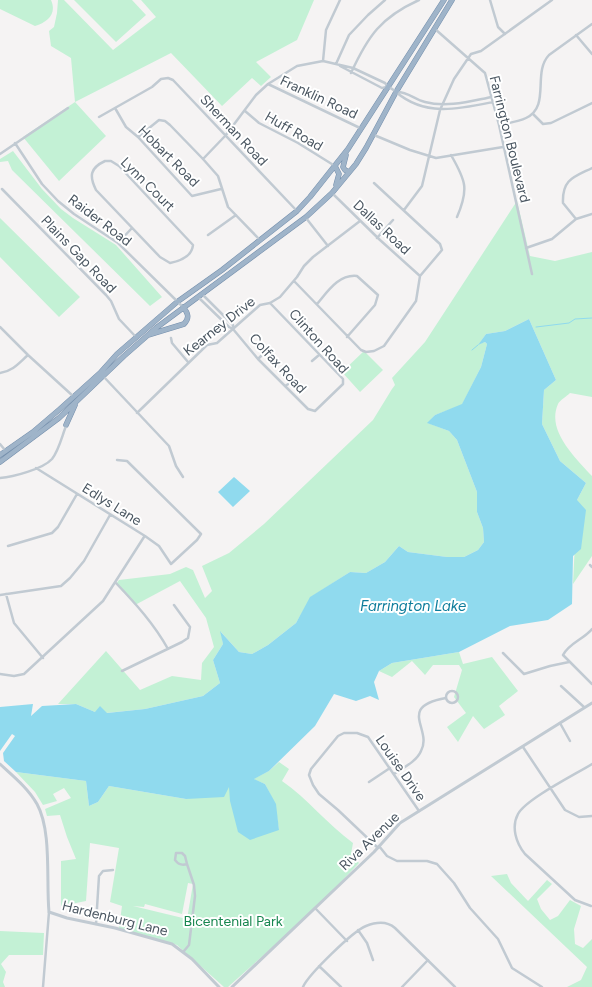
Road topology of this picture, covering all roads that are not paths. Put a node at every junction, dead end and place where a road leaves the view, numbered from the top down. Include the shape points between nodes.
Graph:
1 (340, 0) edge
2 (385, 0) edge
3 (419, 0) edge
4 (444, 0) edge
5 (452, 0) edge
6 (490, 0) edge
7 (552, 0) edge
8 (592, 24) edge
9 (434, 28) junction
10 (505, 34) junction
11 (576, 35) junction
12 (592, 54) edge
13 (468, 58) junction
14 (323, 61) junction
15 (336, 64) junction
16 (353, 68) junction
17 (350, 73) junction
18 (268, 84) junction
19 (388, 87) junction
20 (396, 92) junction
21 (492, 97) junction
22 (493, 102) junction
23 (592, 103) edge
24 (443, 104) junction
25 (68, 108) dead end
26 (115, 108) junction
27 (440, 110) junction
28 (245, 111) junction
29 (533, 114) junction
30 (99, 117) dead end
31 (499, 125) junction
32 (360, 128) junction
33 (226, 135) junction
34 (374, 135) junction
35 (138, 137) junction
36 (15, 143) junction
37 (503, 147) junction
38 (348, 149) junction
39 (0, 154) edge
40 (451, 155) junction
41 (429, 156) junction
42 (203, 159) junction
43 (335, 166) junction
44 (592, 168) edge
45 (349, 172) junction
46 (374, 183) dead end
47 (2, 189) dead end
48 (221, 189) junction
49 (332, 193) junction
50 (404, 210) junction
51 (296, 211) junction
52 (592, 214) edge
53 (236, 215) junction
54 (306, 217) junction
55 (457, 217) dead end
56 (576, 219) junction
57 (393, 220) dead end
58 (360, 221) junction
59 (132, 228) junction
60 (208, 235) dead end
61 (377, 238) junction
62 (260, 240) junction
63 (118, 243) junction
64 (328, 246) junction
65 (526, 248) junction
66 (532, 274) dead end
67 (420, 276) junction
68 (294, 282) junction
69 (200, 295) junction
70 (177, 302) junction
71 (270, 303) junction
72 (316, 304) junction
73 (182, 307) junction
74 (0, 327) edge
75 (233, 329) junction
76 (147, 336) junction
77 (136, 337) junction
78 (347, 337) junction
79 (171, 338) dead end
80 (267, 350) dead end
81 (28, 355) junction
82 (319, 355) junction
83 (258, 359) junction
84 (188, 362) junction
85 (312, 362) dead end
86 (0, 373) edge
87 (101, 375) junction
88 (295, 380) dead end
89 (285, 386) junction
90 (74, 397) junction
91 (76, 404) junction
92 (311, 410) joint
93 (137, 413) junction
94 (59, 418) junction
95 (66, 424) junction
96 (0, 444) edge
97 (6, 451) junction
98 (0, 455) edge
99 (117, 460) dead end
100 (0, 462) edge
101 (36, 468) junction
102 (183, 477) dead end
103 (0, 478) edge
104 (77, 494) junction
105 (110, 515) junction
106 (145, 536) junction
107 (8, 546) dead end
108 (116, 583) junction
109 (6, 594) junction
110 (0, 595) edge
111 (174, 605) dead end
112 (592, 629) edge
113 (168, 649) junction
114 (503, 653) dead end
115 (42, 658) junction
116 (570, 662) junction
117 (122, 671) dead end
118 (0, 674) edge
119 (592, 684) edge
120 (561, 686) dead end
121 (446, 698) junction
122 (591, 705) edge
123 (584, 708) junction
124 (560, 723) junction
125 (570, 741) dead end
126 (523, 748) junction
127 (0, 764) edge
128 (592, 764) edge
129 (390, 768) junction
130 (394, 774) junction
131 (369, 782) dead end
132 (551, 789) junction
133 (419, 811) junction
134 (592, 816) edge
135 (379, 847) junction
136 (187, 864) junction
137 (113, 870) dead end
138 (591, 906) edge
139 (315, 908) junction
140 (49, 912) junction
141 (96, 924) junction
142 (358, 930) junction
143 (346, 941) junction
144 (184, 951) junction
145 (374, 960) dead end
146 (428, 960) junction
147 (319, 966) junction
148 (43, 987) edge
149 (219, 987) edge
150 (232, 987) edge
151 (303, 987) edge
152 (341, 987) edge
153 (402, 987) edge
154 (455, 987) edge
155 (542, 987) edge

1 - 14 street via 326,30
2 - 15 street via 350,34
3 - 16 street via 383,22 368,39
4 - 19 highway
5 - 9 highway
6 - 10 street via 498,27
7 - 10 street
8 - 11 street
9 - 13 street, Farrington Boulevard
9 - 20 highway
10 - 13 street
11 - 12 street
11 - 29 street via 543,61 540,103
13 - 21 street, Farrington Boulevard via 485,73
13 - 24 street
14 - 15 street
14 - 18 street via 297,66
15 - 16 street
15 - 17 street
16 - 17 street
16 - 19 street via 385,82
17 - 19 street via 382,88
18 - 28 street via 256,94
18 - 32 street, Franklin Road
19 - 20 street
19 - 32 highway
20 - 24 street via 425,102
20 - 27 street via 423,107
20 - 34 highway
21 - 22 street, Farrington Boulevard
21 - 24 street
22 - 27 street
22 - 31 street, Farrington Boulevard
23 - 29 street via 551,123 544,124
24 - 27 street
25 - 36 street
26 - 30 street, Sherman Road
26 - 33 street, Sherman Road via 161,79 168,78
26 - 35 street, Hobart Road via 126,127
27 - 41 street
28 - 33 street
28 - 43 street, Huff Road via 259,123
29 - 31 street
31 - 37 street, Farrington Boulevard
32 - 38 highway
33 - 42 street
33 - 51 street, Sherman Road
34 - 41 street
34 - 45 highway
35 - 42 street via 159,120 165,121
35 - 48 street, Hobart Road via 192,196
36 - 39 street
36 - 63 street, Raider Road via 42,184 58,201
37 - 40 street
37 - 65 street, Farrington Boulevard
38 - 43 highway
38 - 45 highway via 342,167
40 - 41 street
40 - 55 street via 462,173 465,187 465,198
41 - 50 street via 422,186
42 - 48 street via 218,176
43 - 49 highway via 339,177
43 - 51 highway
44 - 56 street via 570,179 564,187 563,203
45 - 49 highway
46 - 50 street
47 - 77 street, Plains Gap Road via 106,295 119,318
48 - 53 street via 228,207
49 - 54 highway
49 - 58 street, Dallas Road
50 - 67 street via 442,247
51 - 62 highway
52 - 56 street
53 - 60 street
53 - 62 street
54 - 64 street
54 - 69 highway
56 - 65 street via 552,239
57 - 61 street
58 - 61 street, Dallas Road
58 - 64 street, Kearney Drive
59 - 59 street, Lynn Court via 91,181 93,170 105,161 119,166 193,244 192,250 185,258 170,263
59 - 63 street
61 - 67 street, Dallas Road
62 - 70 highway
63 - 70 street, Raider Road
64 - 68 street, Kearney Drive via 304,266
65 - 66 street, Farrington Boulevard
67 - 78 street via 416,301 384,346 366,352
68 - 71 street, Kearney Drive
68 - 72 street
69 - 73 highway
69 - 75 street, Colfax Road via 228,328
70 - 73 street, Raider Road
70 - 77 highway
71 - 75 street, Kearney Drive via 260,305
71 - 82 street, Clinton Road
72 - 78 street
72 - 78 street via 346,276 358,276 378,295 376,305
73 - 76 highway
73 - 76 highway via 188,315 184,324
74 - 81 street
75 - 83 street, Colfax Road
75 - 84 street, Kearney Drive
76 - 87 highway
77 - 87 highway
79 - 84 street
80 - 83 street
81 - 86 street via 9,371
81 - 90 street
82 - 85 street
82 - 92 street, Clinton Road via 343,379 343,384 319,408
83 - 89 street, Colfax Road
84 - 93 street, Kearney Drive
87 - 90 highway
87 - 91 highway
87 - 93 street
88 - 89 street
89 - 92 street, Colfax Road
90 - 97 highway
91 - 94 highway
91 - 95 highway
93 - 102 street via 169,446
94 - 95 highway
94 - 100 highway
95 - 101 street via 52,458
96 - 97 street
97 - 98 highway
99 - 106 street, Edlys Lane via 127,461 201,534 171,564 159,546
101 - 103 street
101 - 104 street, Edlys Lane
104 - 105 street, Edlys Lane
104 - 107 street via 52,533
105 - 106 street, Edlys Lane
105 - 109 street via 84,561 61,586
106 - 108 street
108 - 113 street via 147,617
108 - 115 street via 103,601
109 - 110 street
109 - 115 street via 14,622
111 - 113 street via 190,631 188,638
112 - 116 street via 563,654
113 - 117 street
114 - 116 street via 524,674
115 - 118 street via 24,674
116 - 119 street
120 - 123 street
121 - 121 street via 453,703 458,696 451,690
121 - 130 street via 423,707 419,717 424,737 422,751
122 - 123 street, Riva Avenue
123 - 124 street, Riva Avenue
124 - 125 street
124 - 126 street, Riva Avenue
126 - 132 street
126 - 133 street, Riva Avenue
127 - 140 street via 22,784 42,815 47,849
128 - 132 street
129 - 130 street, Louise Drive
129 - 131 street
129 - 135 street, Louise Drive via 368,737 349,732 338,736 311,769 310,775 319,794
130 - 133 street, Louise Drive
132 - 134 street via 565,810 578,817
132 - 138 street via 518,814 515,828 518,845 575,900
133 - 135 street, Riva Avenue via 400,823
135 - 139 street, Riva Avenue
135 - 155 street via 396,861 437,864 498,939 512,968
136 - 136 street via 178,864 174,860 176,853 182,853
136 - 144 street via 195,896 189,944
137 - 141 street via 103,871 100,876
139 - 143 street
139 - 150 street, Riva Avenue
140 - 141 street, Hardenburg Lane
140 - 148 street
141 - 144 street, Hardenburg Lane via 164,941
142 - 143 street
142 - 145 street
142 - 146 street via 371,924 390,924
143 - 147 street
144 - 149 street, Hardenburg Lane
146 - 153 street
146 - 154 street
147 - 151 street
147 - 152 street

